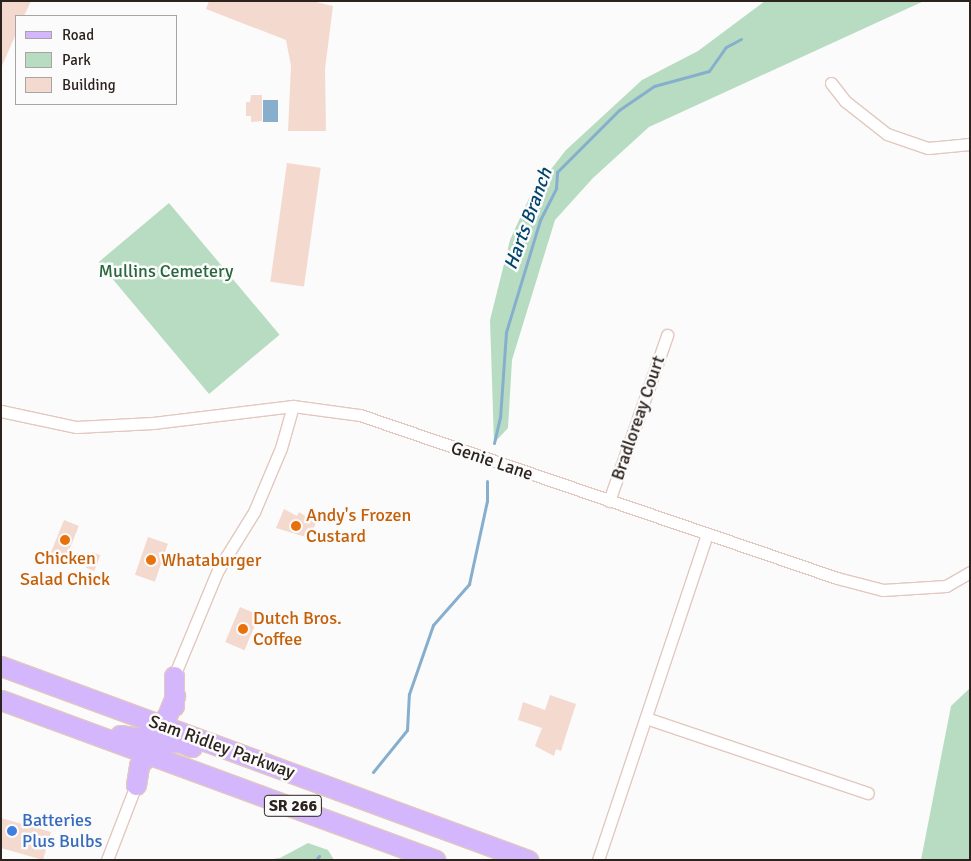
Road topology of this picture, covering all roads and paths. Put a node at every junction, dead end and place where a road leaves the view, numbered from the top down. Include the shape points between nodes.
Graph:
1 (831, 83) dead end
2 (970, 144) edge
3 (667, 335) dead end
4 (293, 406) junction
5 (1, 411) edge
6 (609, 501) junction
7 (707, 534) junction
8 (970, 572) edge
9 (1, 666) edge
10 (174, 676) junction
11 (175, 696) junction
12 (1, 700) edge
13 (128, 712) junction
14 (646, 718) junction
15 (162, 725) junction
16 (150, 753) junction
17 (173, 762) junction
18 (317, 782) junction
19 (136, 786) junction
20 (868, 793) dead end
21 (107, 860) edge
22 (436, 860) edge
23 (528, 860) edge
24 (598, 860) edge

1 - 2 street via 845,101 887,134 928,148
3 - 6 street, Bradloreay Court
4 - 5 street, Genie Lane via 153,423 76,427
4 - 6 street, Genie Lane via 360,415
4 - 10 street via 281,448 254,512 218,570
6 - 7 street, Genie Lane
7 - 8 street, Genie Lane via 883,590 946,586
7 - 14 street
9 - 13 main road, Sam Ridley Parkway / SR 266
10 - 11 main road
10 - 13 main road via 156,707
11 - 15 main road
11 - 18 main road via 176,713 188,726 291,765
12 - 15 main road via 8,696 130,738 147,736
12 - 16 main road, Sam Ridley Parkway / SR 266
13 - 15 main road, Sam Ridley Parkway / SR 266
14 - 20 street
14 - 24 street
15 - 18 main road, Sam Ridley Parkway / SR 266
16 - 17 main road, Sam Ridley Parkway / SR 266
16 - 18 main road via 160,743 179,742 300,784
16 - 19 main road via 139,765
17 - 19 main road via 147,769
17 - 22 main road, Sam Ridley Parkway / SR 266
18 - 23 main road, Sam Ridley Parkway / SR 266
19 - 21 street

